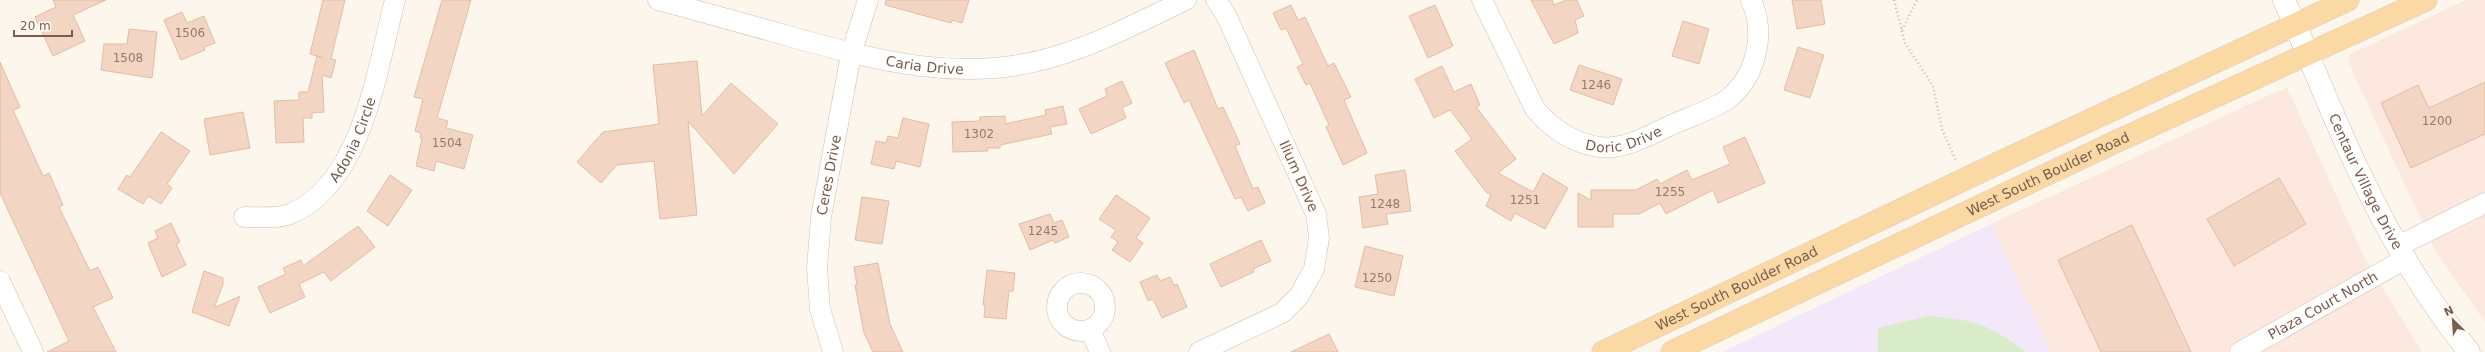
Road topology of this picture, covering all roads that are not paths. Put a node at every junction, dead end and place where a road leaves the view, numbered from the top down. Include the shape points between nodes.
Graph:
1 (395, 0) edge
2 (658, 0) edge
3 (868, 0) edge
4 (1186, 0) edge
5 (1216, 0) edge
6 (1482, 0) edge
7 (1751, 0) edge
8 (2284, 0) edge
9 (2348, 0) edge
10 (2426, 0) edge
11 (2295, 24) junction
12 (851, 54) junction
13 (2309, 54) junction
14 (2485, 203) edge
15 (244, 217) dead end
16 (2401, 252) junction
17 (0, 281) edge
18 (1090, 330) dead end
19 (33, 352) edge
20 (833, 352) edge
21 (1100, 352) edge
22 (1199, 352) edge
23 (1603, 352) edge
24 (1672, 352) edge
25 (2240, 352) edge
26 (2469, 352) edge

1 - 15 street, Adonia Circle via 360,135 338,174 315,200 289,215
2 - 12 street, Caria Drive
3 - 12 street, Ceres Drive
4 - 12 street, Caria Drive via 1053,58 1002,68 951,70 885,62
5 - 22 street, Ilium Drive via 1226,15 1316,214 1319,238 1314,269 1299,296 1282,313
6 - 7 street, Doric Drive via 1535,109 1548,125 1572,140 1600,147 1628,145 1727,99 1746,76 1756,57 1760,34
8 - 11 street, Centaur Village Drive
9 - 11 main road, West South Boulder Road
10 - 13 main road, West South Boulder Road
11 - 13 street, Centaur Village Drive
11 - 23 main road, West South Boulder Road
12 - 20 street, Ceres Drive via 821,217 817,268 820,309
13 - 16 street, Centaur Village Drive via 2362,179
13 - 24 main road, West South Boulder Road via 2113,143
14 - 16 street, Plaza Court North
16 - 25 street, Plaza Court North
16 - 26 street, Centaur Village Drive via 2441,316
17 - 19 street
18 - 21 street

